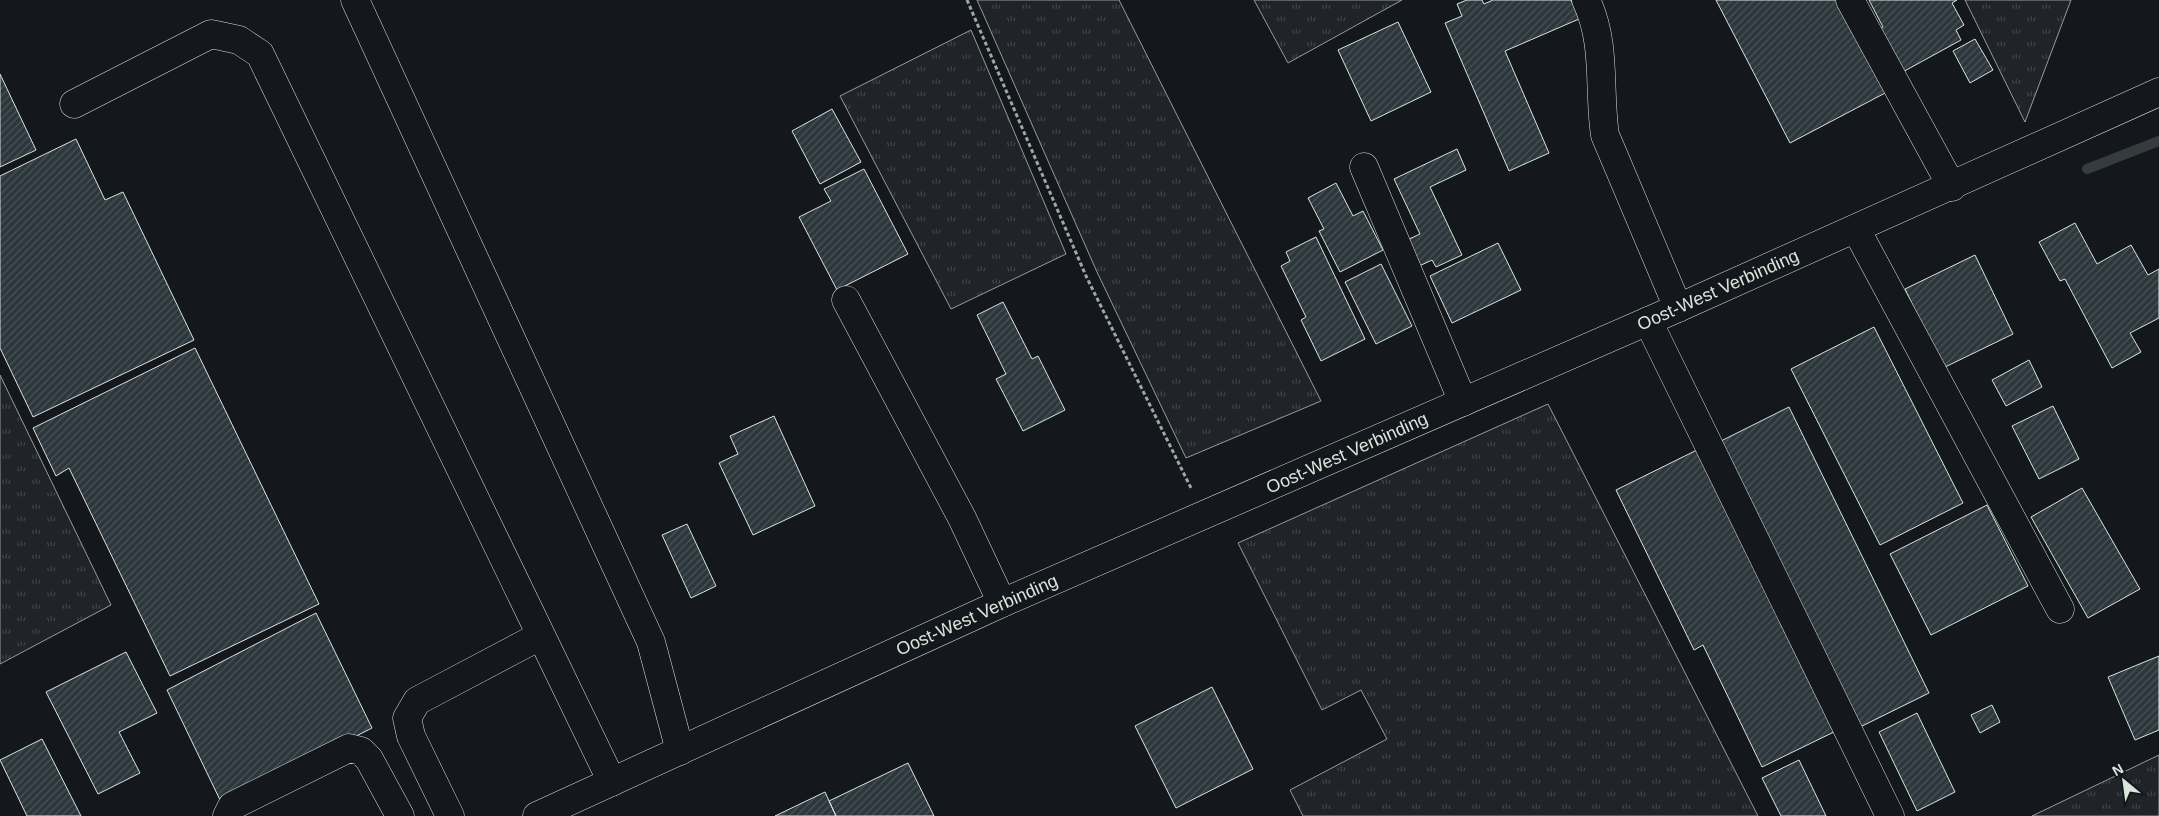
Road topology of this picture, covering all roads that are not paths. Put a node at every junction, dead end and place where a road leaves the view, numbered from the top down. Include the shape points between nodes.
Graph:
1 (355, 0) edge
2 (1586, 0) edge
3 (1850, 0) edge
4 (2159, 92) edge
5 (74, 104) dead end
6 (1364, 167) dead end
7 (1952, 187) junction
8 (1856, 229) junction
9 (846, 300) dead end
10 (1678, 308) junction
11 (1648, 321) junction
12 (1464, 402) junction
13 (1002, 603) junction
14 (2060, 609) dead end
15 (540, 636) junction
16 (680, 750) junction
17 (612, 782) junction
18 (393, 814) edge
19 (227, 816) edge
20 (450, 816) edge
21 (537, 816) edge
22 (1890, 816) edge

1 - 16 main road via 651,642
2 - 10 main road via 1600,43 1605,135
3 - 7 main road
4 - 7 main road, Oost-West Verbinding
5 - 15 main road via 211,34 238,40 260,54
6 - 12 main road
7 - 8 main road, Oost-West Verbinding
8 - 10 main road, Oost-West Verbinding
8 - 14 main road
9 - 13 main road via 962,518
10 - 11 main road, Oost-West Verbinding
11 - 12 main road, Oost-West Verbinding
11 - 22 main road
12 - 13 main road, Oost-West Verbinding
13 - 16 main road, Oost-West Verbinding
15 - 17 main road
15 - 20 main road via 417,701 407,718 411,736
16 - 17 main road, Oost-West Verbinding
17 - 21 main road, Oost-West Verbinding
18 - 19 main road via 369,759 360,751 349,748 232,806

